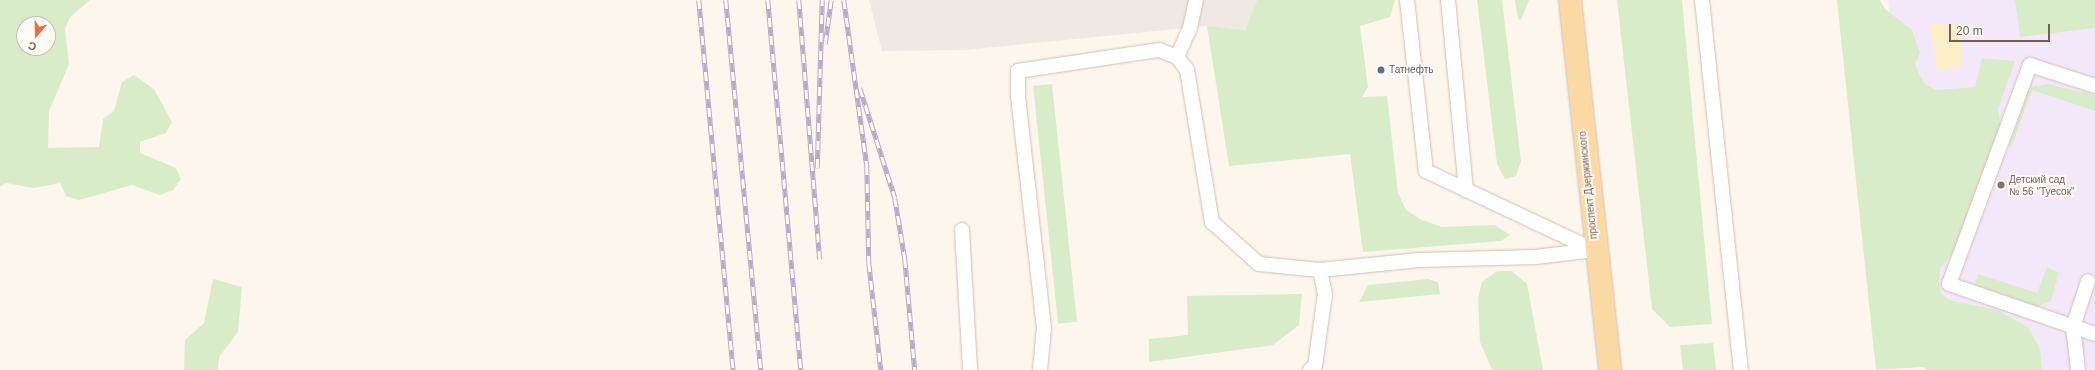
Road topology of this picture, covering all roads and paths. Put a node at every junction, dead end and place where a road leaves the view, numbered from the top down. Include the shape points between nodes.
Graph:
1 (1196, 0) edge
2 (1407, 0) edge
3 (1448, 0) edge
4 (1570, 0) edge
5 (1702, 0) edge
6 (1177, 58) junction
7 (2095, 86) edge
8 (1466, 190) junction
9 (962, 230) dead end
10 (1595, 250) junction
11 (1320, 270) junction
12 (2088, 281) dead end
13 (2073, 327) junction
14 (2095, 334) edge
15 (970, 370) edge
16 (1040, 370) edge
17 (1310, 370) edge
18 (1610, 370) edge
19 (1741, 370) edge
20 (2078, 370) edge

1 - 6 lane via 1190,28
2 - 8 lane via 1426,171
3 - 8 lane
4 - 10 main road, проспект Дзержинского
5 - 19 lane
6 - 11 lane via 1187,70 1212,222 1259,264
6 - 16 lane via 1159,50 1018,71 1018,97 1044,328
7 - 13 lane via 2030,65 1949,284
8 - 10 lane
9 - 15 lane
10 - 11 lane via 1535,257 1418,260
10 - 18 main road, проспект Дзержинского
11 - 17 lane via 1325,294 1315,366
12 - 13 lane
13 - 14 lane
13 - 20 lane

